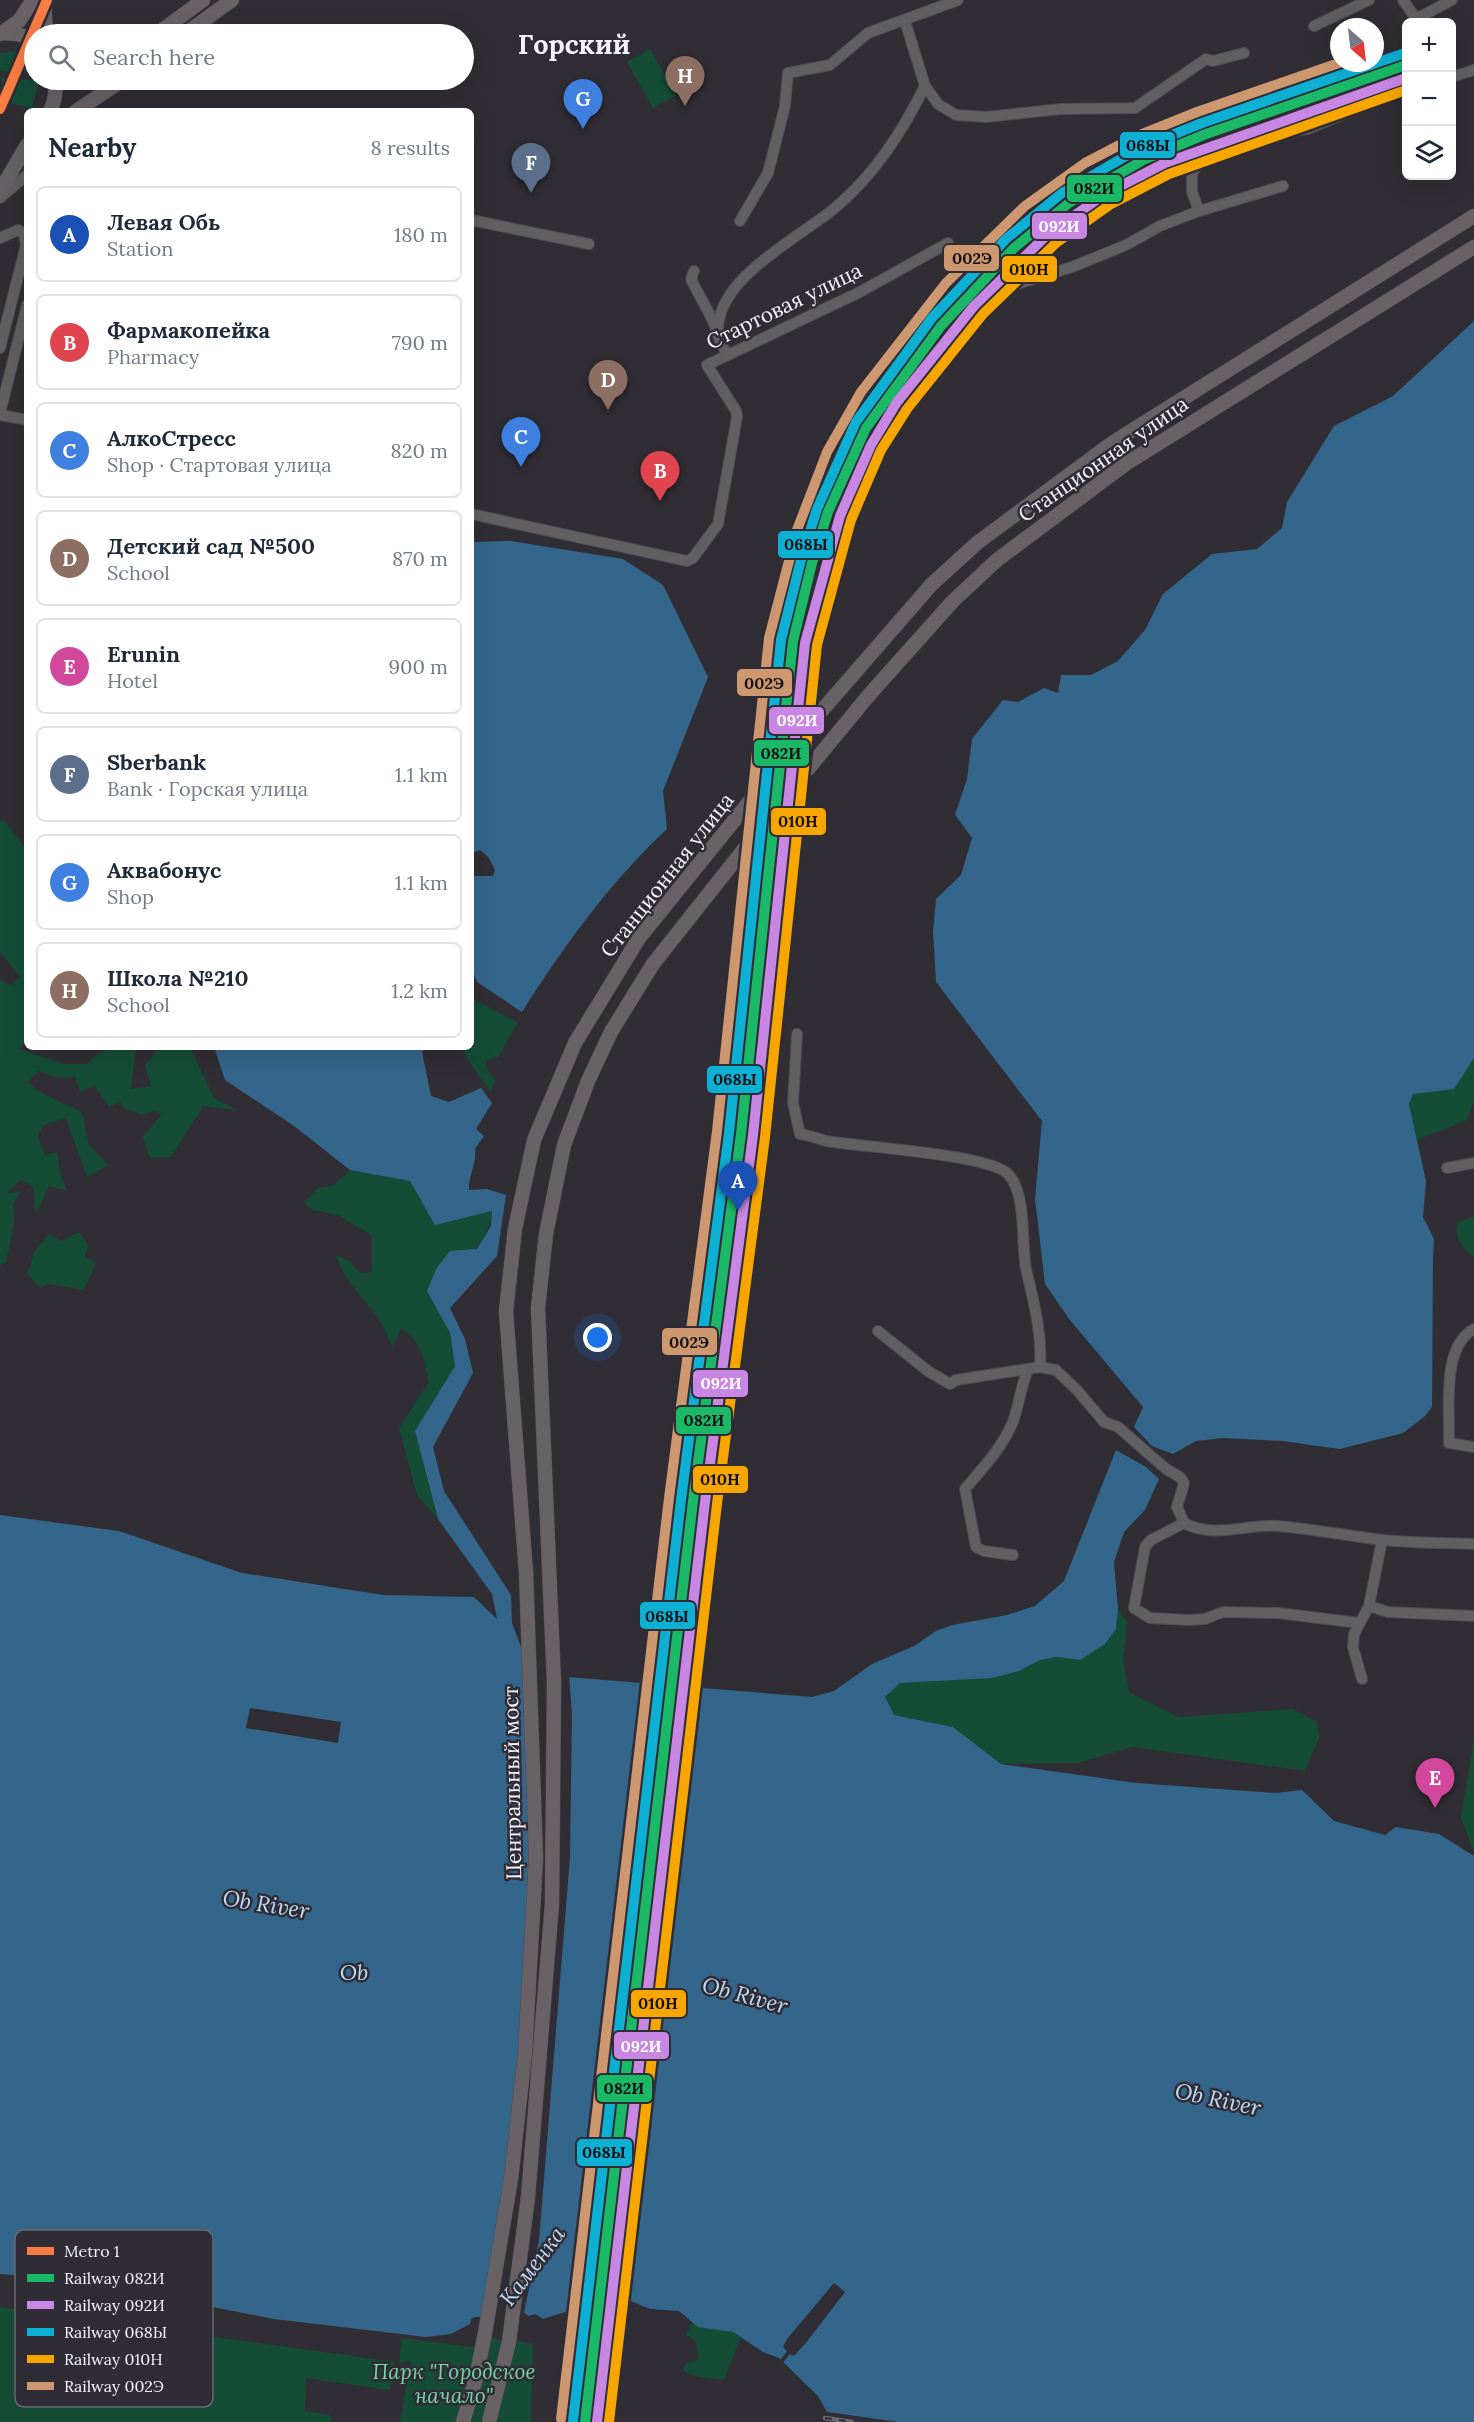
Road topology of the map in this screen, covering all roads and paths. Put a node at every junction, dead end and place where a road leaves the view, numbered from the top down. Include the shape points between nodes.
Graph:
1 (33, 0) edge
2 (44, 0) edge
3 (203, 0) edge
4 (232, 0) edge
5 (958, 0) edge
6 (1369, 0) edge
7 (1403, 0) edge
8 (1452, 0) edge
9 (906, 21) junction
10 (45, 24) edge
11 (171, 24) edge
12 (199, 24) edge
13 (1314, 26) dead end
14 (1, 34) edge
15 (24, 37) edge
16 (1244, 53) dead end
17 (1474, 70) edge
18 (1456, 76) edge
19 (925, 86) junction
20 (56, 90) edge
21 (104, 90) edge
22 (107, 90) edge
23 (1402, 93) edge
24 (51, 108) edge
25 (80, 108) edge
26 (94, 108) edge
27 (24, 150) edge
28 (24, 157) edge
29 (11, 171) junction
30 (24, 178) edge
31 (1283, 186) dead end
32 (0, 191) edge
33 (0, 198) edge
34 (1198, 211) junction
35 (1474, 216) edge
36 (474, 221) edge
37 (740, 221) dead end
38 (24, 234) edge
39 (0, 238) edge
40 (948, 243) dead end
41 (589, 244) dead end
42 (1474, 247) edge
43 (24, 251) edge
44 (694, 271) dead end
45 (24, 317) edge
46 (718, 334) junction
47 (957, 339) dead end
48 (0, 348) edge
49 (727, 354) junction
50 (0, 414) edge
51 (24, 419) edge
52 (474, 515) edge
53 (811, 723) tunnel mouth
54 (808, 769) tunnel mouth
55 (754, 796) tunnel mouth
56 (756, 834) tunnel mouth
57 (796, 1034) dead end
58 (534, 1140) joint
59 (564, 1146) joint
60 (1474, 1163) edge
61 (1447, 1168) dead end
62 (1474, 1329) edge
63 (878, 1331) dead end
64 (1040, 1367) junction
65 (1028, 1370) junction
66 (1474, 1447) edge
67 (1184, 1523) junction
68 (1382, 1540) junction
69 (1474, 1544) edge
70 (1013, 1555) dead end
71 (1369, 1606) junction
72 (1474, 1616) edge
73 (1359, 1623) junction
74 (1362, 1679) dead end
75 (463, 2422) edge
76 (489, 2422) edge

1 - 14 main road via 19,21
2 - 10 main road
3 - 11 main road
4 - 12 main road
5 - 9 street
6 - 13 street
7 - 8 street via 1416,19
9 - 19 street
9 - 37 street via 868,33 830,65 788,73 785,106 768,173
14 - 15 main road
16 - 19 street via 1213,61 1206,59 1135,108 1061,109 986,117 956,115 938,104
17 - 18 street
19 - 46 street via 884,157 836,207 774,250 728,298
20 - 24 main road
21 - 25 main road
22 - 26 main road
23 - 34 street via 1308,129 1261,135 1206,152 1192,173
27 - 29 main road
28 - 29 main road
29 - 32 main road
30 - 33 street
31 - 34 street
34 - 47 street via 1072,267 1010,286 963,328
35 - 53 main road, Станционная улица via 1112,443 977,543 931,585
36 - 41 street
38 - 39 street via 18,230
40 - 49 street, Стартовая улица via 860,292
42 - 54 main road, Станционная улица via 1127,464 997,560 953,601
43 - 48 street
44 - 46 street via 691,279
45 - 50 street
46 - 49 street
49 - 52 street, Стартовая улица via 707,365 737,417 718,524 693,558 687,561
50 - 51 street
55 - 58 main road, Станционная улица via 639,938 575,1043
56 - 59 main road, Станционная улица via 653,964 600,1055
57 - 64 street via 793,1103 800,1134 825,1141 940,1155 1010,1175 1042,1337
58 - 75 main road, Центральный мост via 515,1229 506,1311 526,1572 536,1858 519,2115 503,2235 476,2378
59 - 76 main road, Центральный мост via 546,1234 538,1308 554,1695 552,1904 528,2197 509,2342
60 - 61 street
62 - 66 street via 1465,1334 1451,1361 1449,1443
63 - 65 street via 950,1384 1010,1370
64 - 65 street
64 - 67 street via 1056,1371 1104,1422 1118,1427 1180,1477 1184,1483 1177,1507
65 - 70 street via 1007,1435 965,1489 976,1547
67 - 68 street via 1196,1530 1275,1526
67 - 73 street via 1145,1547 1134,1608 1143,1615 1189,1620 1223,1612 1278,1613
68 - 69 street
68 - 71 street
71 - 72 street via 1388,1612
71 - 73 street
73 - 74 street via 1353,1647

